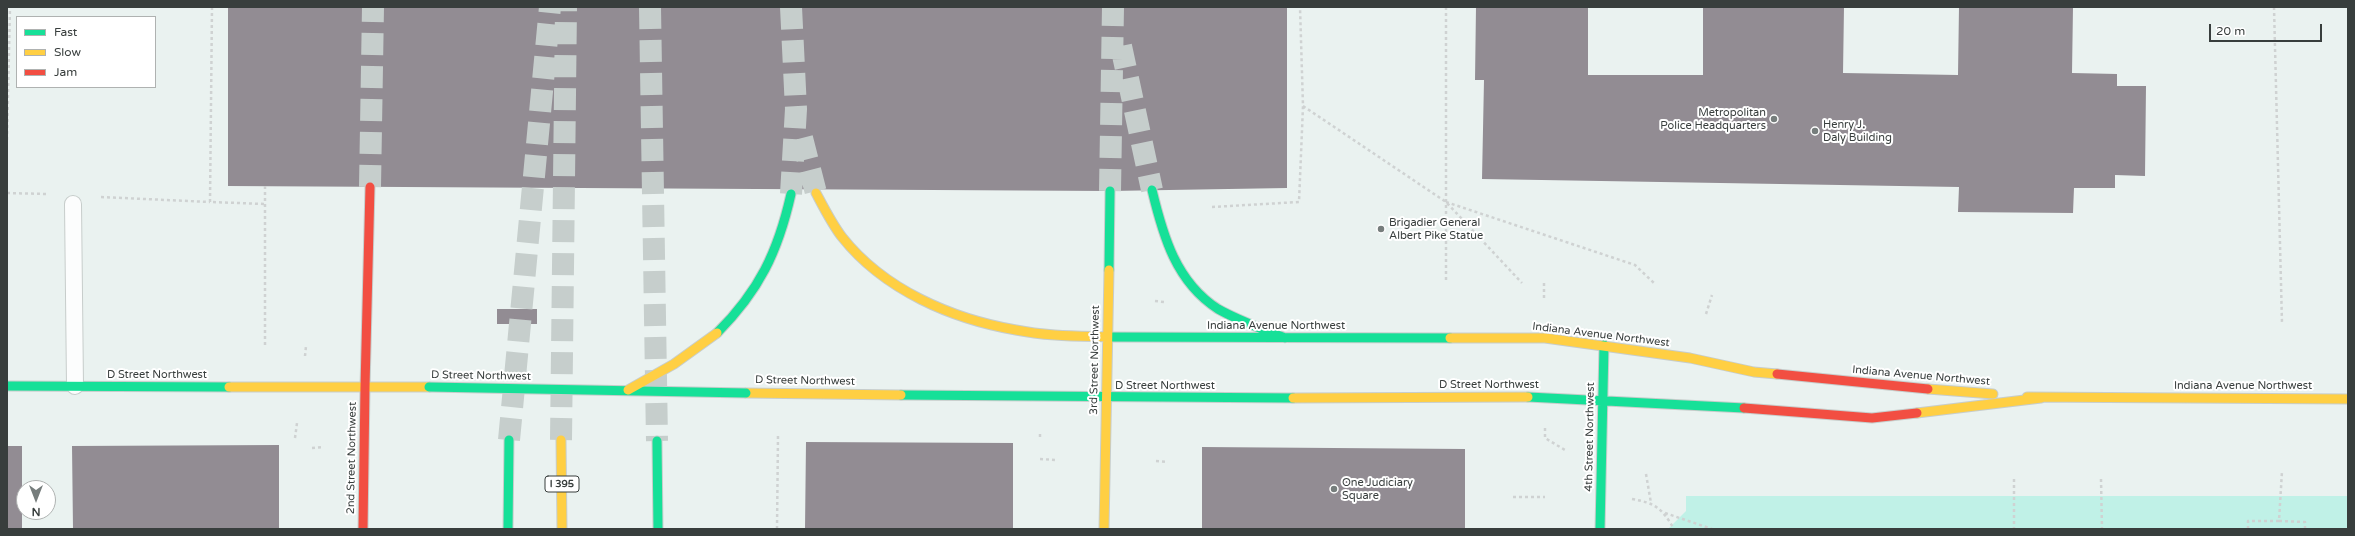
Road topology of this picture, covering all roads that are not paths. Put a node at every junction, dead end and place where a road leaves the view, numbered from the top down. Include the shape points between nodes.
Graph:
1 (370, 187) tunnel mouth
2 (1152, 190) tunnel mouth
3 (1110, 191) tunnel mouth
4 (816, 193) tunnel mouth
5 (791, 194) tunnel mouth
6 (73, 204) dead end
7 (1107, 337) junction
8 (1285, 338) junction
9 (1604, 345) junction
10 (7, 386) edge
11 (75, 386) junction
12 (365, 387) junction
13 (628, 390) junction
14 (1106, 398) junction
15 (2041, 398) junction
16 (2348, 399) edge
17 (1602, 400) junction
18 (509, 440) tunnel mouth
19 (562, 440) tunnel mouth
20 (657, 441) tunnel mouth
21 (363, 529) edge
22 (508, 529) edge
23 (562, 529) edge
24 (658, 529) edge
25 (1104, 529) edge
26 (1600, 529) edge

1 - 12 main road, 2nd Street Northwest
2 - 8 main road via 1170,254 1191,287 1211,304
3 - 7 main road, 3rd Street Northwest
4 - 7 main road, Indiana Avenue Northwest via 832,224 848,245 897,285 929,302 965,318 998,327 1044,334
5 - 13 main road, bridge via 784,230 772,260 738,313 689,355
6 - 11 lane
7 - 8 main road, Indiana Avenue Northwest
7 - 14 main road, 3rd Street Northwest
8 - 9 main road, Indiana Avenue Northwest via 1545,338
9 - 15 main road, Indiana Avenue Northwest via 1690,358 1754,372
9 - 17 main road, 4th Street Northwest
10 - 11 main road, D Street Northwest
11 - 12 main road, D Street Northwest
12 - 13 main road, D Street Northwest, bridge
12 - 21 main road, 2nd Street Northwest
13 - 14 main road, D Street Northwest, bridge
14 - 17 main road, D Street Northwest via 1545,397
14 - 25 main road, 3rd Street Northwest
15 - 16 main road, Indiana Avenue Northwest
15 - 17 main road, Indiana Avenue Northwest via 1872,418
17 - 26 main road, 4th Street Northwest
18 - 22 main road
19 - 23 main road, I 395
20 - 24 main road

